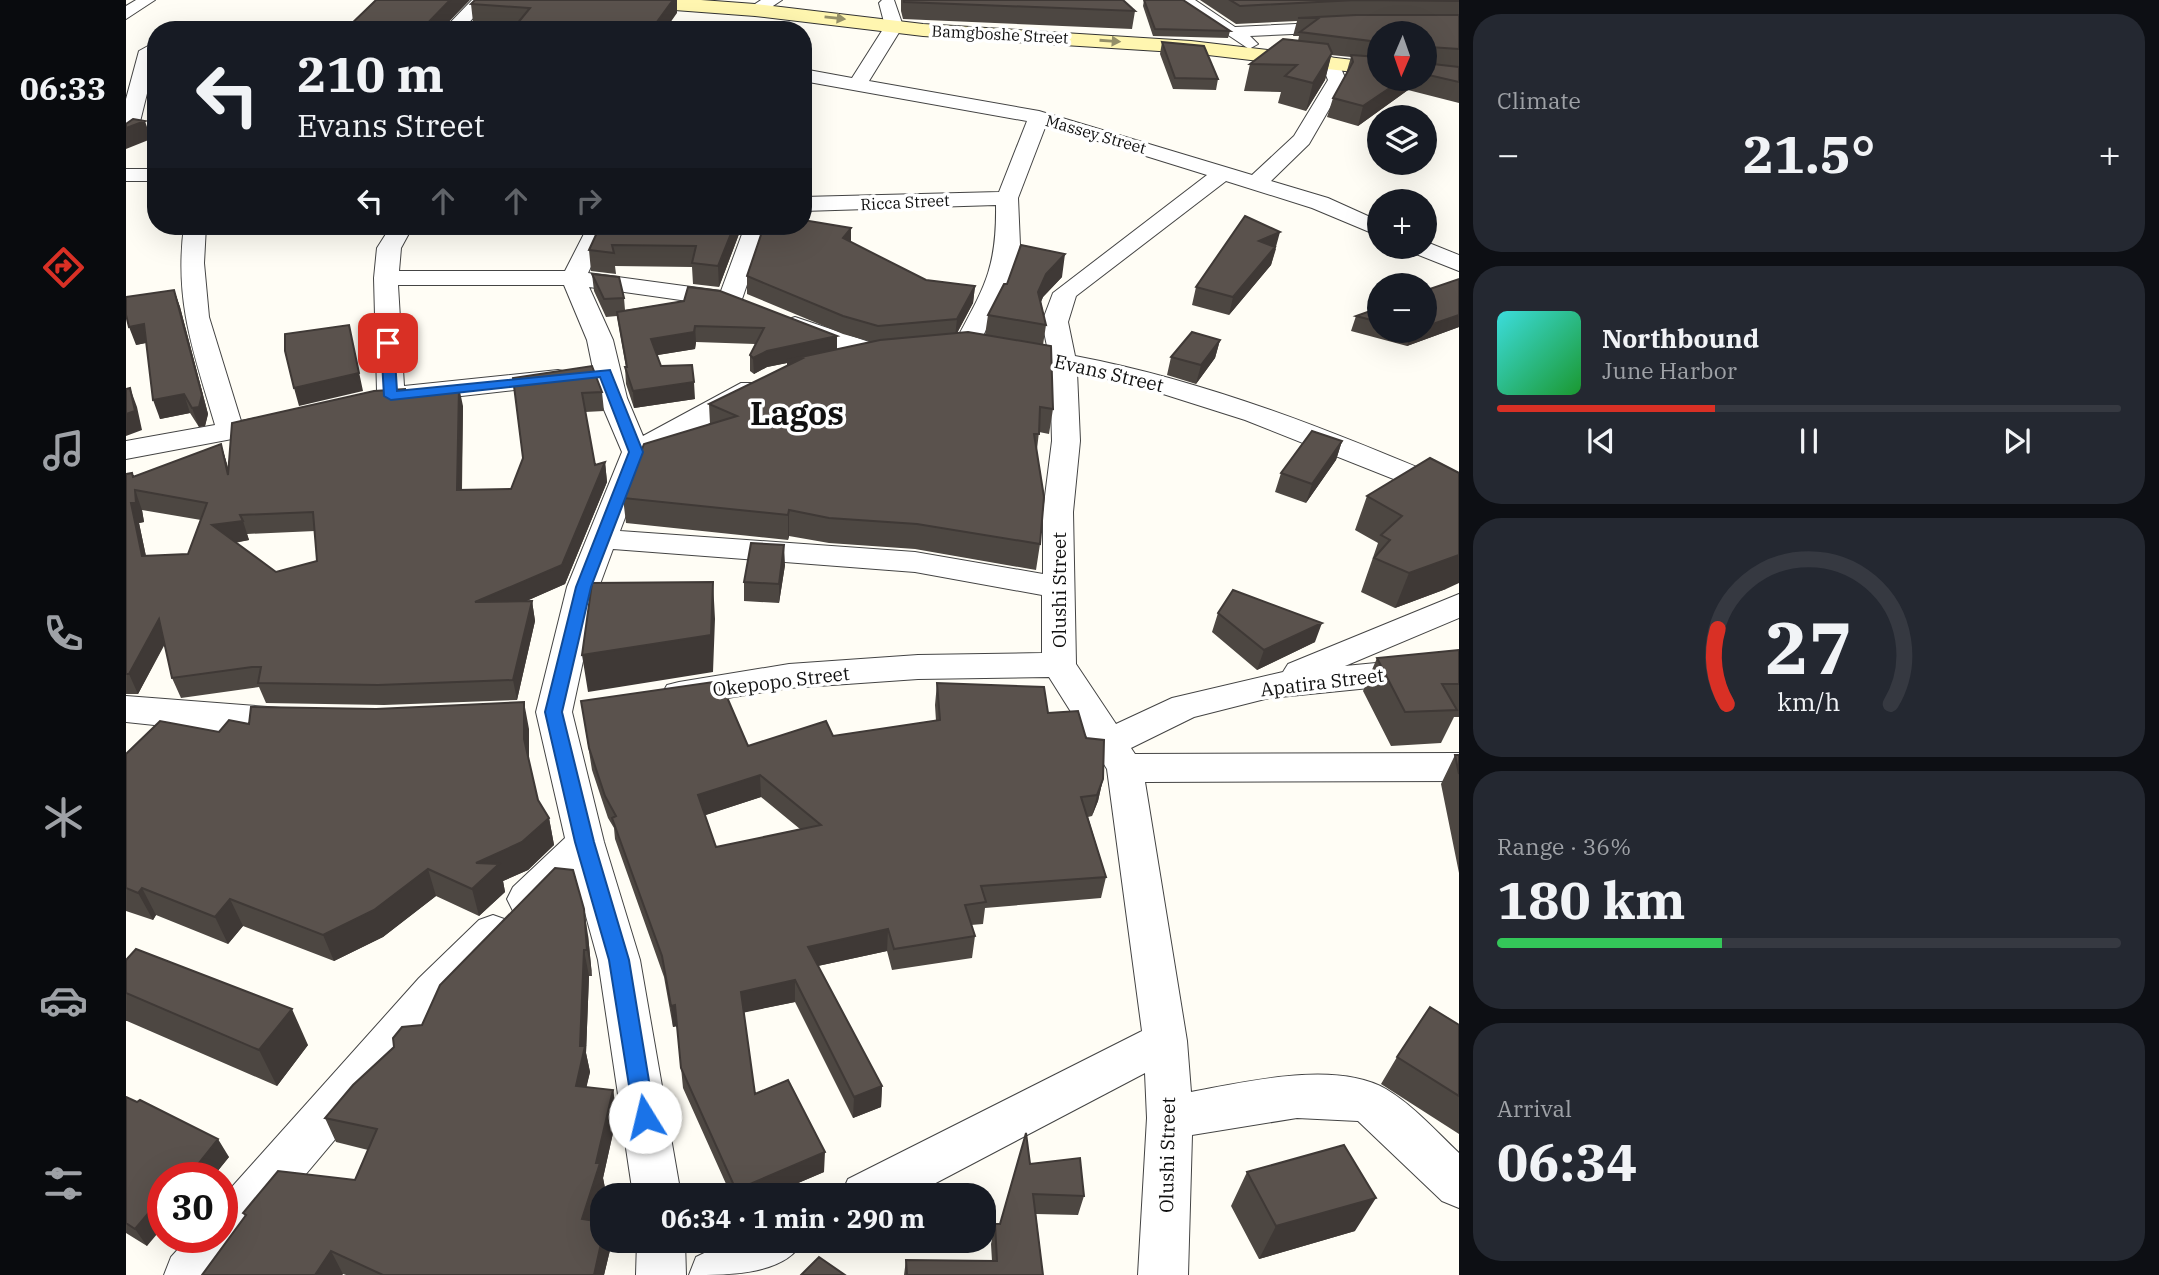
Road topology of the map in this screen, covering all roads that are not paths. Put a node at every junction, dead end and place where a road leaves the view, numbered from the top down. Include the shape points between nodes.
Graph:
1 (146, 0) edge
2 (482, 0) edge
3 (621, 0) edge
4 (1184, 0) edge
5 (889, 2) edge
6 (764, 5) edge
7 (126, 14) edge
8 (461, 21) edge
9 (894, 26) junction
10 (1351, 26) edge
11 (1232, 32) junction
12 (126, 50) edge
13 (147, 51) edge
14 (1265, 55) junction
15 (1331, 63) junction
16 (147, 67) edge
17 (1367, 67) edge
18 (812, 76) edge
19 (858, 84) junction
20 (1039, 117) junction
21 (127, 132) edge
22 (1223, 173) junction
23 (126, 175) edge
24 (147, 175) edge
25 (1256, 183) junction
26 (1007, 198) junction
27 (812, 204) edge
28 (1367, 224) edge
29 (194, 235) edge
30 (397, 235) edge
31 (594, 235) edge
32 (755, 235) edge
33 (1437, 255) edge
34 (1459, 264) edge
35 (386, 278) junction
36 (573, 278) junction
37 (751, 307) junction
38 (1063, 361) junction
39 (827, 365) edge
40 (605, 373) junction
41 (776, 376) edge
42 (391, 396) junction
43 (338, 408) edge
44 (298, 418) edge
45 (231, 433) junction
46 (126, 450) edge
47 (636, 452) junction
48 (1459, 496) edge
49 (603, 539) junction
50 (1058, 587) junction
51 (1459, 605) edge
52 (1059, 665) junction
53 (1459, 667) edge
54 (1269, 686) junction
55 (652, 698) edge
56 (591, 707) edge
57 (126, 709) edge
58 (541, 713) junction
59 (326, 722) edge
60 (1118, 755) junction
61 (1459, 766) edge
62 (585, 842) junction
63 (1165, 1041) junction
64 (1170, 1118) junction
65 (655, 1183) edge
66 (888, 1183) edge
67 (1459, 1185) edge
68 (238, 1216) edge
69 (207, 1253) edge
70 (661, 1253) edge
71 (756, 1253) edge
72 (189, 1275) edge
73 (661, 1275) edge
74 (714, 1275) edge
75 (1163, 1275) edge

1 - 7 street
2 - 8 street
3 - 6 main road, Bamgboshe Street
4 - 11 street
5 - 9 street
6 -> 9 main road, Bamgboshe Street
9 -> 14 main road, Bamgboshe Street
9 - 19 street
10 - 11 street
11 - 14 street
12 - 13 street
14 - 15 main road, Bamgboshe Street
15 - 17 main road, Bamgboshe Street
15 - 25 street via 1337,80 1302,140
16 - 21 street
18 - 19 street, Massey Street
19 - 20 street, Massey Street
20 - 22 street, Massey Street
20 - 26 street
22 - 25 street, Massey Street
22 - 38 street, Olushi Street via 1065,293 1055,322
23 - 24 street
25 - 28 street, Massey Street
26 - 27 street, Ricca Street
26 - 38 street, Evans Street via 1008,245 978,349
29 - 45 street via 191,263 196,317
30 - 35 street via 389,248
31 - 36 street
32 - 37 street
33 - 34 street
35 - 36 street
35 - 42 street
36 - 37 street
36 - 40 street via 600,340
37 - 39 street via 833,341 890,353
38 - 48 street, Evans Street via 1126,373 1257,415
38 - 50 street, Olushi Street via 1066,441 1058,512
40 - 42 street
40 - 47 street
41 - 47 street
42 - 43 street
44 - 45 street
45 - 46 street
47 - 49 street
49 - 50 street via 915,562
49 - 58 street
50 - 52 street, Olushi Street
51 - 54 street
52 - 55 street, Okepopo Street via 918,667 789,676
52 - 60 street, Olushi Street
53 - 54 street, Apatira Street
54 - 60 street, Apatira Street via 1184,707
56 - 58 street
57 - 59 street
58 - 62 street
60 - 61 street
60 - 63 street, Olushi Street
62 - 65 street via 619,960
62 - 68 street via 434,991
63 - 64 street, Olushi Street
63 - 66 street
64 - 67 street via 1242,1102 1338,1097 1369,1102
64 - 75 street, Olushi Street
69 - 72 street
70 - 73 street
71 - 74 street

